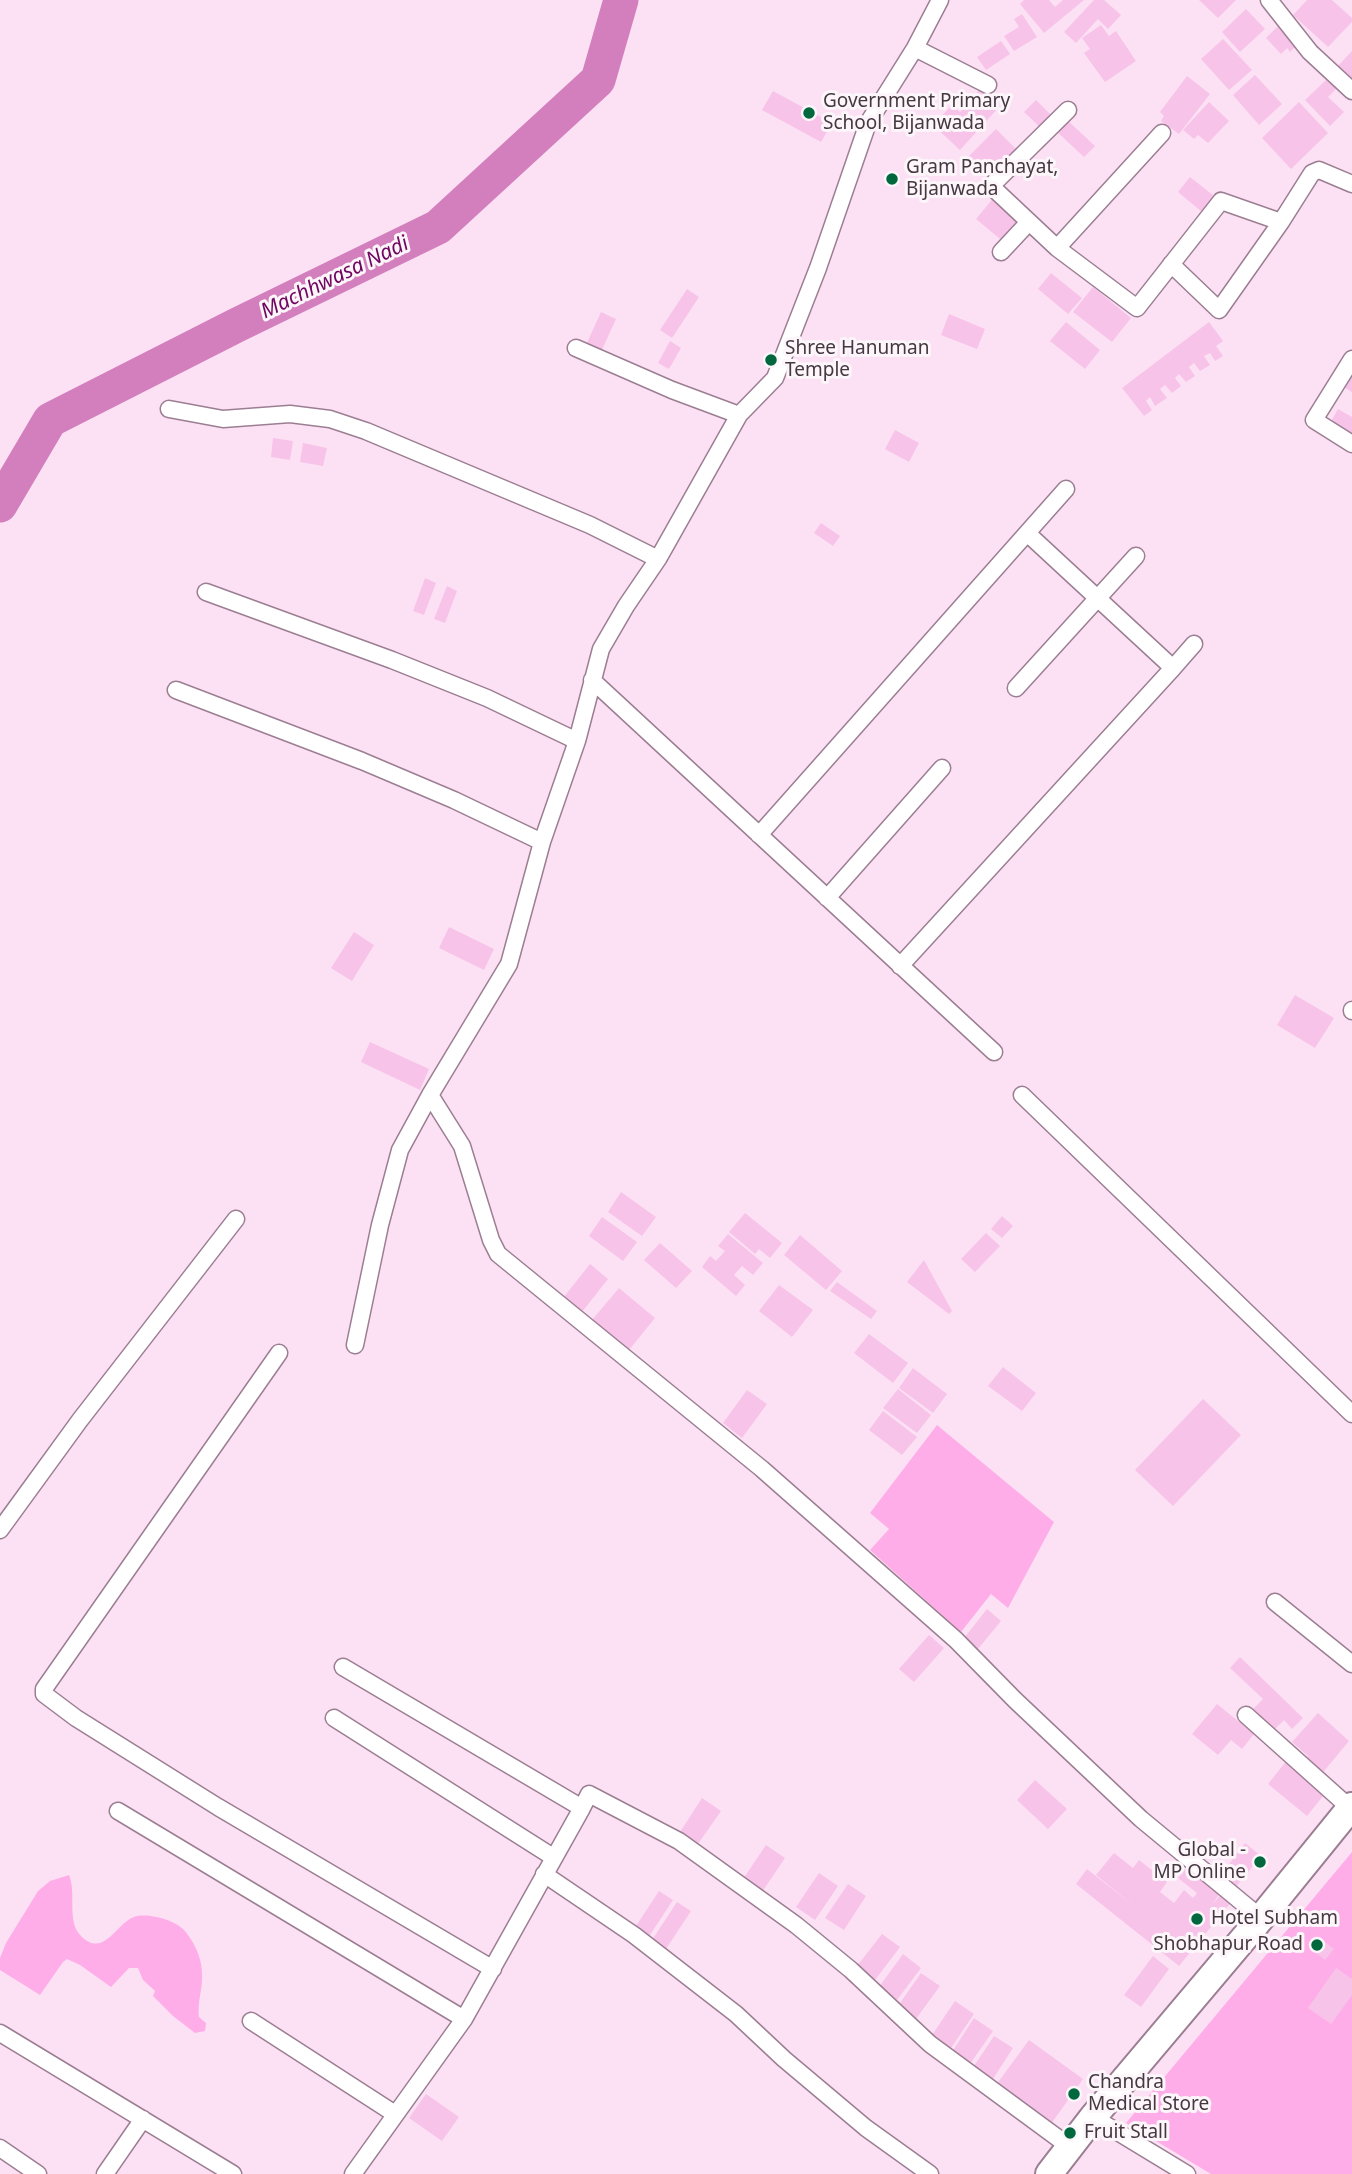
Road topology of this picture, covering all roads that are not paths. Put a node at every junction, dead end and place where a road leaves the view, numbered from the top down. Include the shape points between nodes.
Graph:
1 (940, 0) edge
2 (1270, 0) edge
3 (915, 48) junction
4 (988, 85) dead end
5 (1352, 91) edge
6 (1068, 110) dead end
7 (1162, 133) dead end
8 (1352, 184) edge
9 (1029, 222) junction
10 (1281, 222) junction
11 (1057, 248) junction
12 (1001, 252) dead end
13 (1171, 264) junction
14 (576, 348) dead end
15 (1352, 359) edge
16 (169, 409) dead end
17 (739, 415) junction
18 (1352, 444) edge
19 (1066, 489) dead end
20 (1027, 533) junction
21 (1136, 556) dead end
22 (658, 559) junction
23 (206, 592) dead end
24 (1098, 598) junction
25 (1194, 644) dead end
26 (1174, 668) junction
27 (592, 680) junction
28 (1016, 688) dead end
29 (176, 690) dead end
30 (577, 741) junction
31 (942, 768) dead end
32 (759, 835) junction
33 (542, 842) junction
34 (827, 898) junction
35 (900, 966) junction
36 (994, 1052) dead end
37 (430, 1094) junction
38 (1022, 1095) dead end
39 (236, 1219) dead end
40 (355, 1345) dead end
41 (279, 1353) dead end
42 (1352, 1414) edge
43 (0, 1530) edge
44 (1275, 1602) dead end
45 (1352, 1664) edge
46 (343, 1667) dead end
47 (1246, 1714) dead end
48 (334, 1718) dead end
49 (1351, 1807) edge
50 (582, 1808) junction
51 (118, 1811) dead end
52 (553, 1857) junction
53 (544, 1874) junction
54 (1261, 1918) junction
55 (493, 1969) junction
56 (464, 2019) junction
57 (251, 2021) dead end
58 (0, 2034) edge
59 (395, 2114) junction
60 (1093, 2117) junction
61 (143, 2119) junction
62 (1070, 2147) junction
63 (0, 2148) edge
64 (38, 2174) edge
65 (104, 2174) edge
66 (233, 2174) edge
67 (353, 2174) edge
68 (930, 2174) edge
69 (1049, 2174) edge
70 (1187, 2174) edge

1 - 3 street
2 - 5 street via 1310,51
3 - 4 street
3 - 17 street via 868,123 775,378
6 - 9 street via 991,186
7 - 11 street
8 - 10 street via 1319,170 1312,173
9 - 11 street
9 - 12 street
10 - 13 street via 1221,201
10 - 13 street via 1219,310
11 - 13 street via 1137,308
14 - 17 street
15 - 18 street via 1314,420
16 - 22 street via 223,419 290,414 366,430 590,525
17 - 22 street
19 - 20 street
20 - 24 street
20 - 32 street
21 - 24 street
22 - 27 street via 601,649
23 - 30 street via 487,698
24 - 26 street
24 - 28 street
25 - 26 street
26 - 35 street
27 - 30 street
27 - 32 street
29 - 33 street via 362,761
30 - 33 street
31 - 34 street
32 - 34 street
33 - 37 street via 509,964
34 - 35 street
35 - 36 street
37 - 40 street via 400,1150
37 - 54 street via 462,1146 498,1254 762,1469 956,1640 1142,1819
38 - 42 street
39 - 43 street
41 - 55 street via 44,1694 218,1807
44 - 45 street
46 - 50 street
47 - 49 street
48 - 52 street
49 - 54 main road
50 - 52 street
50 - 62 street via 589,1794 679,1841 796,1925 930,2044
51 - 56 street
52 - 53 street
53 - 55 street
53 - 68 street via 634,1935 736,2014 866,2128
54 - 60 main road
55 - 56 street
56 - 59 street
57 - 59 street
58 - 61 street
59 - 67 street
60 - 62 main road
60 - 70 street
61 - 65 street
61 - 66 street
62 - 69 main road
63 - 64 street

